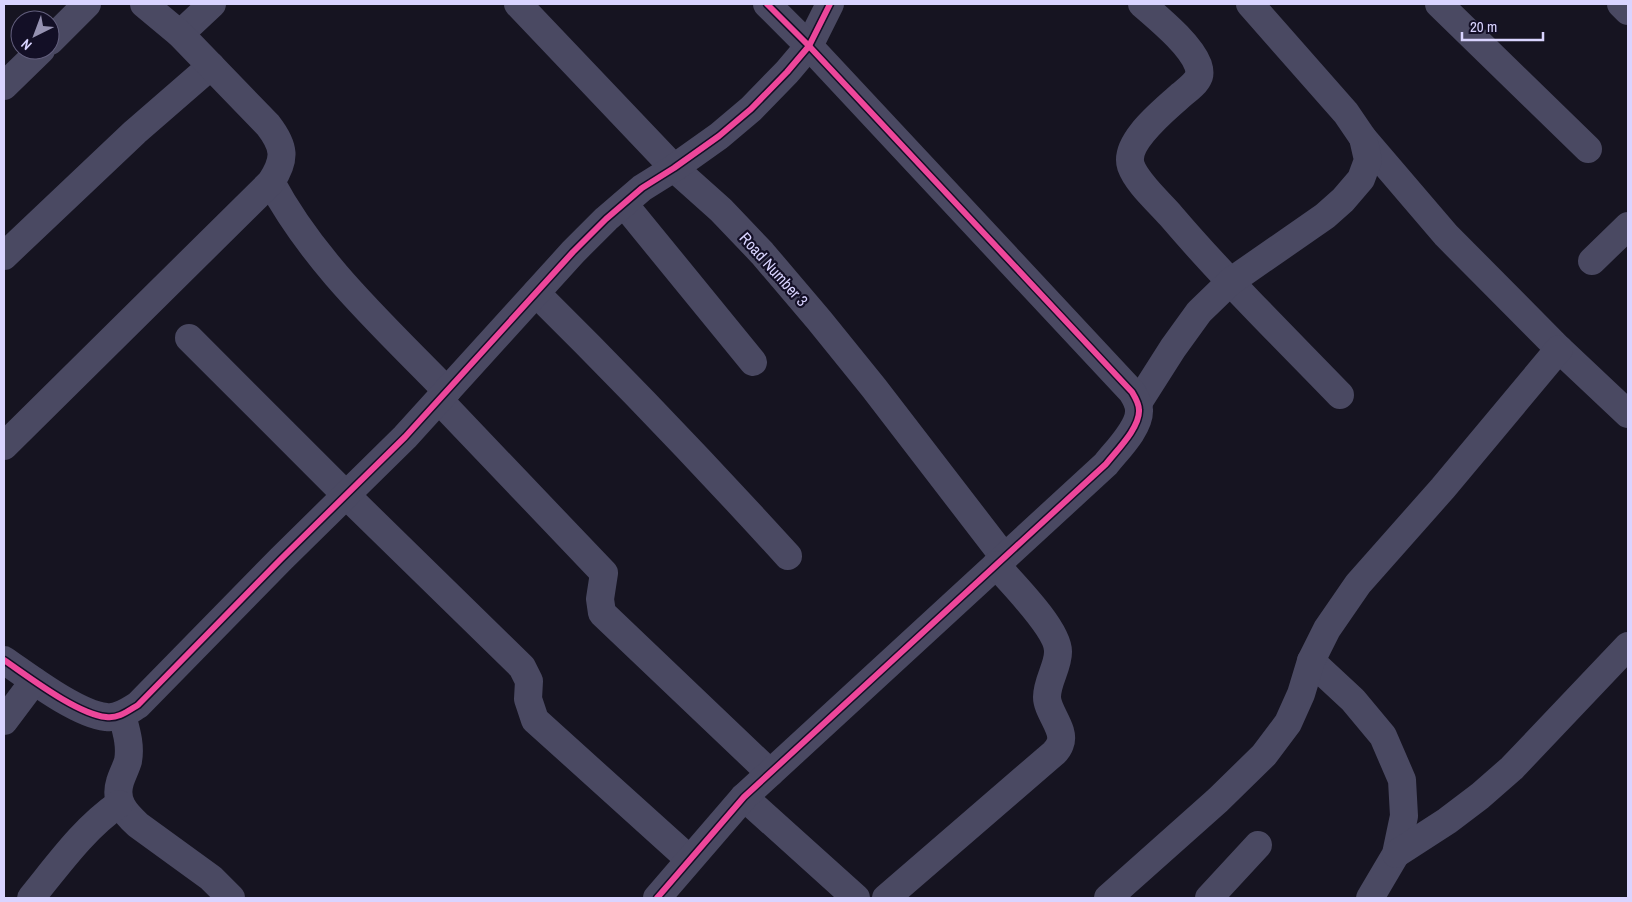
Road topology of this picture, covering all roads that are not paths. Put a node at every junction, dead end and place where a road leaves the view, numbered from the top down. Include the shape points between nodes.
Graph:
1 (87, 4) edge
2 (144, 4) edge
3 (212, 4) edge
4 (518, 4) edge
5 (767, 4) edge
6 (830, 4) edge
7 (1142, 4) edge
8 (1250, 4) edge
9 (1439, 4) edge
10 (1621, 4) edge
11 (1628, 11) edge
12 (60, 31) edge
13 (180, 34) junction
14 (809, 46) junction
15 (31, 60) edge
16 (210, 66) junction
17 (4, 86) edge
18 (1363, 138) junction
19 (1588, 149) dead end
20 (674, 168) junction
21 (271, 182) junction
22 (624, 204) junction
23 (1628, 226) edge
24 (4, 256) edge
25 (1592, 261) dead end
26 (1230, 282) junction
27 (536, 293) junction
28 (189, 338) dead end
29 (1559, 348) junction
30 (753, 362) dead end
31 (1340, 394) dead end
32 (443, 396) junction
33 (1138, 403) junction
34 (1628, 414) edge
35 (4, 446) edge
36 (346, 495) junction
37 (788, 556) dead end
38 (1000, 561) junction
39 (1628, 646) edge
40 (4, 660) edge
41 (1311, 661) junction
42 (34, 681) junction
43 (122, 715) junction
44 (4, 721) edge
45 (770, 773) junction
46 (744, 797) junction
47 (120, 804) junction
48 (1258, 845) dead end
49 (1396, 854) junction
50 (689, 859) junction
51 (31, 898) edge
52 (231, 898) edge
53 (657, 898) edge
54 (856, 898) edge
55 (886, 898) edge
56 (1108, 898) edge
57 (1209, 898) edge
58 (1370, 898) edge

1 - 12 street
2 - 13 street
3 - 13 street
4 - 20 street, Road Number 3
5 - 14 street
6 - 14 street
7 - 26 street via 1193,55 1199,76 1134,144 1129,156 1131,166 1138,179
8 - 18 street via 1346,113
9 - 19 street
10 - 11 street
13 - 16 street
14 - 20 street via 751,109 720,136
14 - 33 street via 1103,360
15 - 17 street
16 - 21 street via 279,139 283,154 279,170
16 - 24 street
18 - 26 street via 1368,160 1361,179 1343,200
18 - 29 street via 1446,235
20 - 22 street
20 - 38 street, Road Number 3 via 721,210 819,320 874,388
21 - 32 street via 309,244
21 - 35 street
22 - 27 street via 573,252
22 - 30 street
23 - 25 street
26 - 31 street
26 - 33 street via 1199,312
27 - 32 street
27 - 37 street
28 - 36 street
29 - 34 street
29 - 41 street via 1358,584 1327,629
32 - 36 street
32 - 45 street via 604,573 600,599 602,613
33 - 38 street via 1140,412 1136,424 1106,464
36 - 43 street via 138,705
36 - 50 street via 522,667 530,681 528,699 535,720
38 - 45 street
38 - 55 street, Road Number 3 via 1056,640 1058,652 1047,696 1049,710 1061,733 1061,743 1054,753
39 - 49 street via 1506,774 1447,821
40 - 42 street
41 - 49 street via 1352,700 1383,736 1402,780 1404,816
41 - 56 street via 1288,723 1264,754 1218,800
42 - 43 street via 90,713 107,718
42 - 44 street
43 - 47 street via 129,741 128,760 119,783
45 - 46 street
46 - 50 street
46 - 54 street
47 - 51 street via 84,834
47 - 52 street via 138,825 211,878
48 - 57 street
49 - 58 street
50 - 53 street

